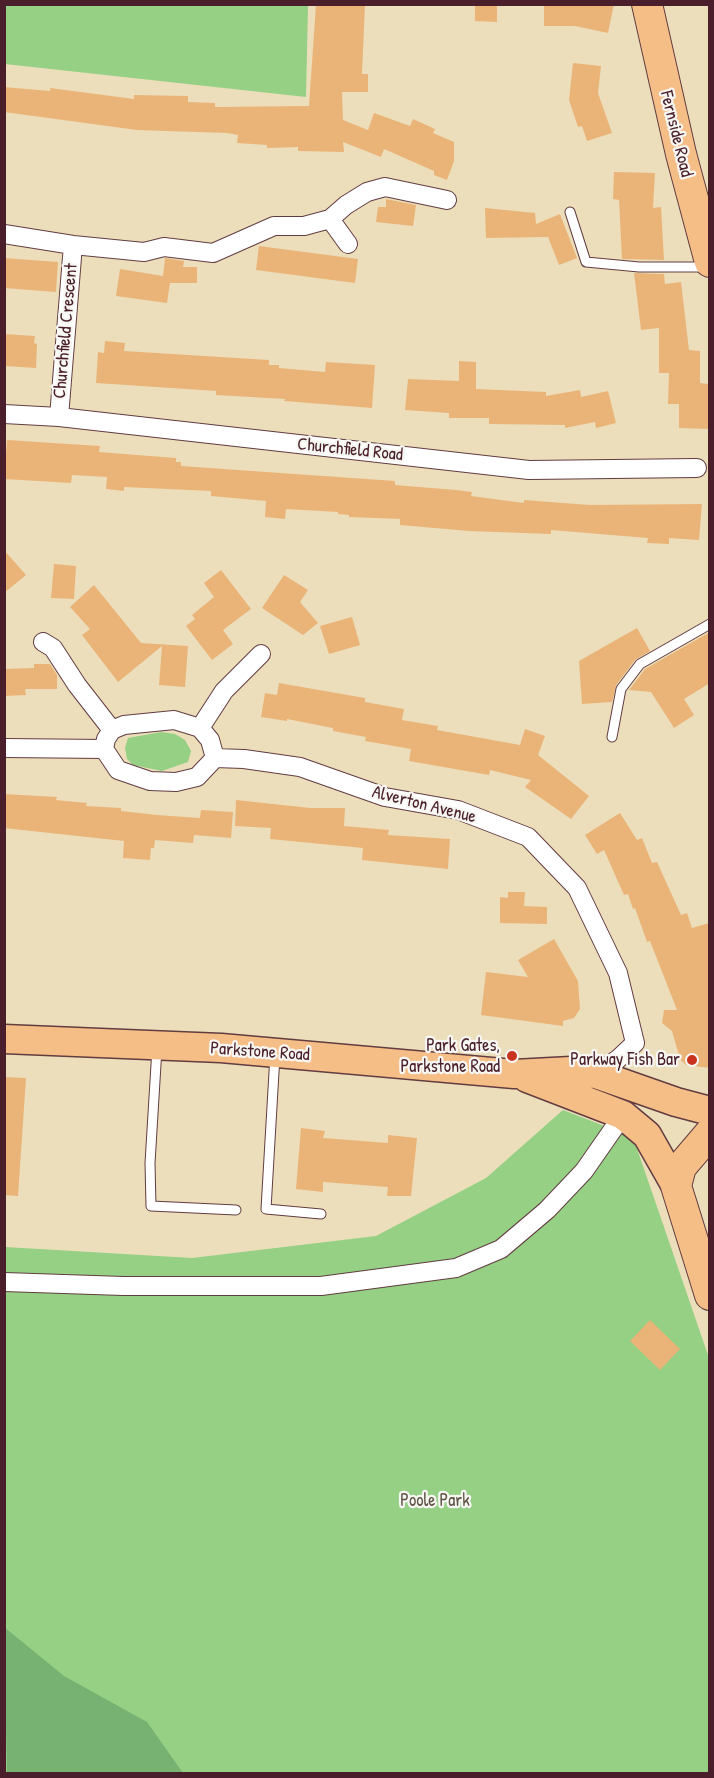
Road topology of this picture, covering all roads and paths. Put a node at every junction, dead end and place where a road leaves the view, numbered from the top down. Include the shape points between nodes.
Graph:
1 (647, 4) edge
2 (447, 200) dead end
3 (570, 212) dead end
4 (330, 219) junction
5 (4, 234) edge
6 (348, 244) dead end
7 (73, 245) junction
8 (710, 262) edge
9 (710, 267) edge
10 (4, 414) edge
11 (59, 417) junction
12 (697, 468) dead end
13 (710, 624) edge
14 (43, 642) dead end
15 (261, 654) dead end
16 (200, 728) junction
17 (112, 730) junction
18 (612, 737) dead end
19 (4, 748) edge
20 (104, 749) junction
21 (215, 758) junction
22 (4, 1038) edge
23 (158, 1046) junction
24 (275, 1053) junction
25 (514, 1074) junction
26 (596, 1074) junction
27 (710, 1111) edge
28 (623, 1115) junction
29 (700, 1144) edge
30 (676, 1186) junction
31 (236, 1209) dead end
32 (321, 1214) dead end
33 (4, 1282) edge
34 (710, 1295) edge

1 - 8 highway, Fernside Road
2 - 4 street, Churchfield Crescent via 385,187 367,192
3 - 9 lane via 586,262
4 - 6 street
4 - 7 street, Churchfield Crescent via 304,226 274,226 213,253 164,247 144,252
5 - 7 street, Churchfield Crescent
7 - 11 street, Churchfield Crescent
10 - 11 street, Churchfield Road
11 - 12 street, Churchfield Road via 529,470
13 - 18 lane via 640,664 621,689
14 - 17 street via 53,648
15 - 16 street via 224,691
16 - 17 street via 174,720 124,725
16 - 21 street via 210,740
17 - 20 street
19 - 20 street
20 - 21 street via 118,770 150,781 176,782 197,777
21 - 26 street, Alverton Avenue via 300,767 385,797 459,810 528,837 577,888 618,973 635,1043
22 - 23 main road, Parkstone Road
23 - 24 main road, Parkstone Road
23 - 31 lane via 151,1206
24 - 25 main road, Parkstone Road
24 - 32 lane via 266,1209
25 - 26 main road, Parkstone Road
25 - 28 main road, Parkstone Road
26 - 27 main road, Parkstone Road
28 - 30 main road, Parkstone Road via 647,1135
28 - 33 street via 584,1171 547,1210 501,1249 456,1268 321,1286
29 - 30 highway via 681,1167
30 - 34 highway

